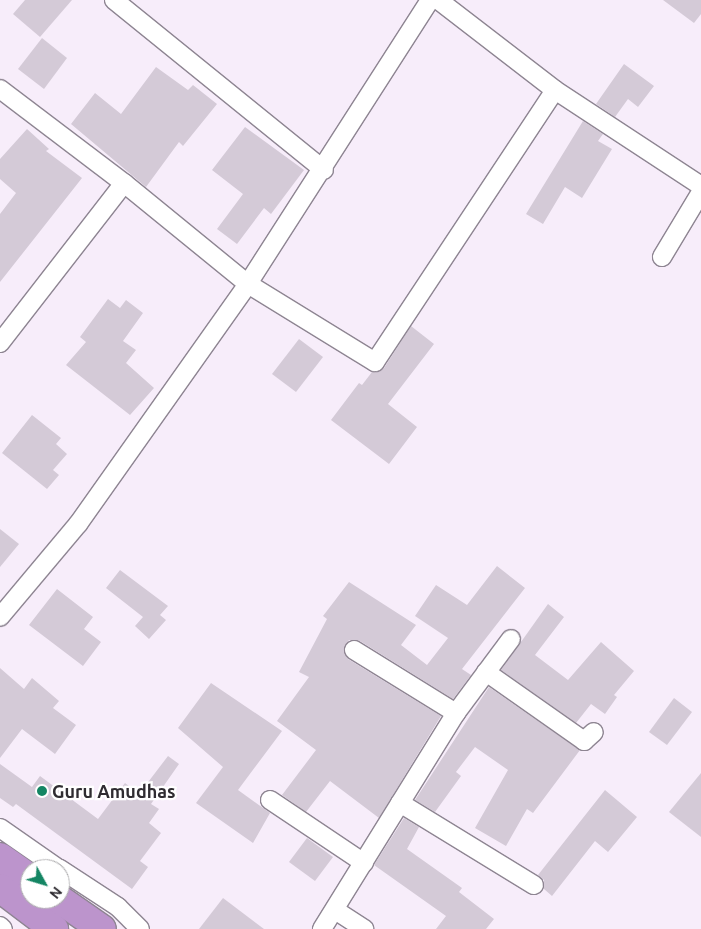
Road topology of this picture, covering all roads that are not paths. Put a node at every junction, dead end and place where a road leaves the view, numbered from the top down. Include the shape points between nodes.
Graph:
1 (114, 0) edge
2 (430, 0) edge
3 (438, 0) edge
4 (0, 89) edge
5 (555, 90) junction
6 (324, 170) junction
7 (124, 183) junction
8 (701, 186) edge
9 (701, 192) edge
10 (662, 257) dead end
11 (248, 284) junction
12 (0, 343) edge
13 (0, 618) edge
14 (511, 639) dead end
15 (354, 650) dead end
16 (486, 672) junction
17 (456, 713) junction
18 (594, 732) dead end
19 (270, 800) dead end
20 (400, 803) junction
21 (0, 828) edge
22 (0, 857) edge
23 (45, 859) edge
24 (364, 863) junction
25 (20, 871) edge
26 (70, 876) edge
27 (534, 885) dead end
28 (0, 888) edge
29 (70, 906) edge
30 (335, 910) junction
31 (0, 926) edge
32 (3, 929) edge
33 (54, 929) edge
34 (102, 929) edge
35 (140, 929) edge
36 (322, 929) edge
37 (364, 929) edge

1 - 6 street
2 - 6 street
3 - 5 street
4 - 7 street
5 - 8 street
5 - 11 street via 375,362
6 - 11 street
7 - 11 street
7 - 12 street
9 - 10 street
11 - 13 street via 78,524
14 - 16 street
15 - 17 street
16 - 17 street
16 - 18 street via 584,741
17 - 20 street
19 - 24 street
20 - 24 street
20 - 27 street
21 - 23 street
22 - 25 highway
24 - 30 street
26 - 35 street via 118,907
28 - 33 highway
29 - 34 highway
30 - 36 street
30 - 37 street
31 - 32 street

